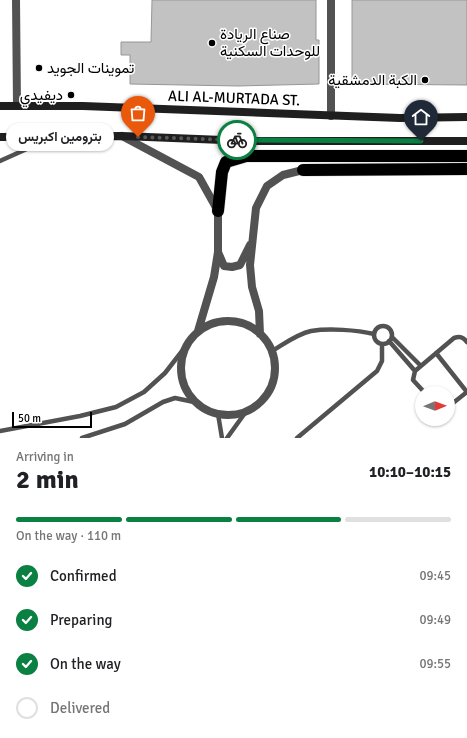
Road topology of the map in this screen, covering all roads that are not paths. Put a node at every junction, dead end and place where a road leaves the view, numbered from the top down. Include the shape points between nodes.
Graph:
1 (16, 0) edge
2 (331, 0) edge
3 (0, 106) edge
4 (17, 106) junction
5 (331, 116) junction
6 (467, 117) edge
7 (54, 136) junction
8 (122, 136) junction
9 (0, 137) edge
10 (467, 141) edge
11 (467, 156) edge
12 (0, 161) edge
13 (467, 169) edge
14 (303, 170) joint
15 (218, 211) junction
16 (252, 241) junction
17 (218, 252) junction
18 (198, 331) junction
19 (260, 334) junction
20 (374, 334) junction
21 (391, 339) junction
22 (467, 342) edge
23 (382, 344) junction
24 (186, 346) junction
25 (272, 351) junction
26 (436, 353) junction
27 (421, 366) junction
28 (415, 371) junction
29 (419, 386) edge
30 (467, 392) edge
31 (194, 402) junction
32 (455, 402) edge
33 (245, 413) junction
34 (218, 414) junction
35 (0, 431) edge
36 (82, 438) edge
37 (222, 438) edge
38 (227, 438) edge
39 (297, 438) edge

1 - 4 street
2 - 5 street
3 - 4 main road, ALI AL-MURTADA ST.
4 - 5 main road, ALI AL-MURTADA ST. via 83,106
5 - 6 main road, ALI AL-MURTADA ST.
7 - 8 main road
7 - 9 main road
7 - 12 lane
8 - 10 main road via 248,141
8 - 15 street via 199,177
11 - 15 highway via 246,156 226,162 222,172
13 - 14 highway
14 - 16 street via 283,175 267,186 256,208
15 - 17 street
16 - 17 street via 240,265 224,266
16 - 19 street via 250,265 252,287 259,311
17 - 18 street via 214,277
18 - 19 street via 216,322 236,321 255,328
18 - 24 street
19 - 25 street via 269,342
20 - 21 lane via 384,326 392,332
20 - 23 lane
20 - 25 lane via 344,330 311,331
21 - 23 lane
21 - 27 lane
21 - 28 lane
22 - 26 lane via 463,338 454,338
23 - 39 lane via 382,361 377,371
24 - 31 street via 180,365 184,385
24 - 35 lane via 165,372 144,392 116,407
25 - 33 street via 276,361 274,381 265,399
26 - 27 lane
26 - 30 lane
27 - 28 lane
28 - 29 lane via 413,380
30 - 32 lane
31 - 34 street via 211,413
31 - 36 lane via 175,398 125,424
33 - 34 street via 230,416
33 - 38 lane
34 - 37 lane

